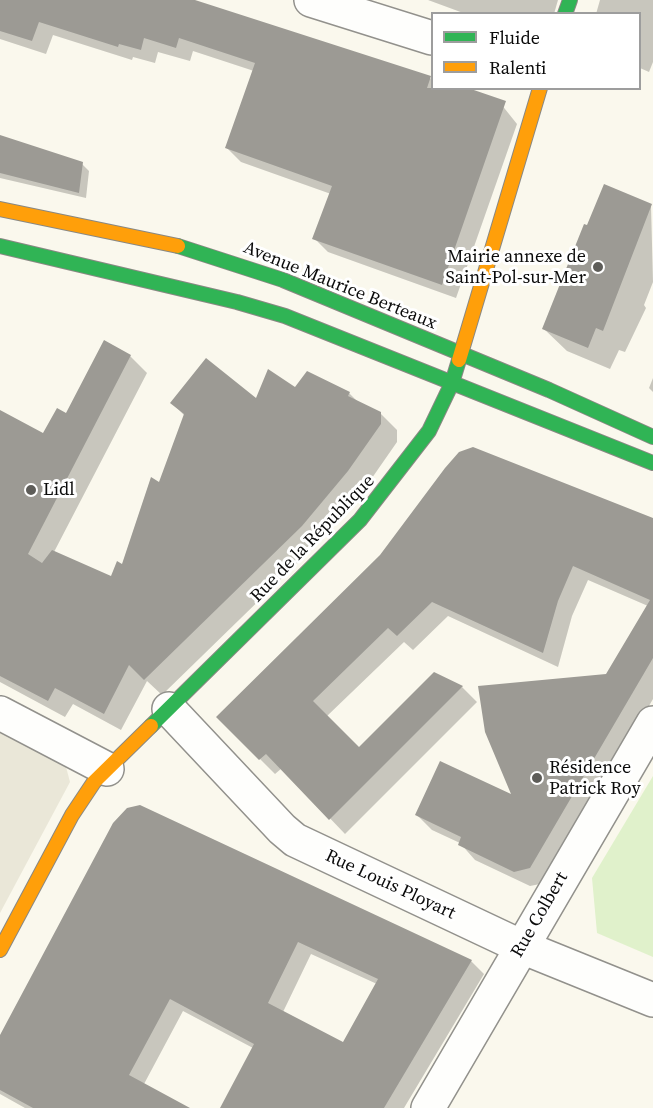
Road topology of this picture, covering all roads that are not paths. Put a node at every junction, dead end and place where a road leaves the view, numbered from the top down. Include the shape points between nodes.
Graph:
1 (311, 0) edge
2 (431, 38) edge
3 (539, 90) edge
4 (0, 209) edge
5 (0, 246) edge
6 (460, 353) junction
7 (452, 383) junction
8 (653, 437) edge
9 (653, 463) edge
10 (169, 709) junction
11 (0, 713) edge
12 (653, 723) edge
13 (107, 769) junction
14 (522, 947) junction
15 (0, 950) edge
16 (653, 1000) edge
17 (428, 1108) edge

1 - 2 street
3 - 6 street, Rue de la République
4 - 6 street, Avenue Maurice Berteaux via 136,234 218,258 319,294
5 - 7 street via 262,309
6 - 7 street, Rue de la République
6 - 8 street, Avenue Maurice Berteaux
7 - 9 street
7 - 10 street, Rue de la République via 429,431 374,505
10 - 13 street, Rue de la République
10 - 14 street, Rue Louis Ployart via 296,840
11 - 13 street
12 - 14 street, Rue Colbert
13 - 15 street, Rue de la République via 79,803
14 - 16 street, Rue Louis Ployart
14 - 17 street, Rue Colbert

